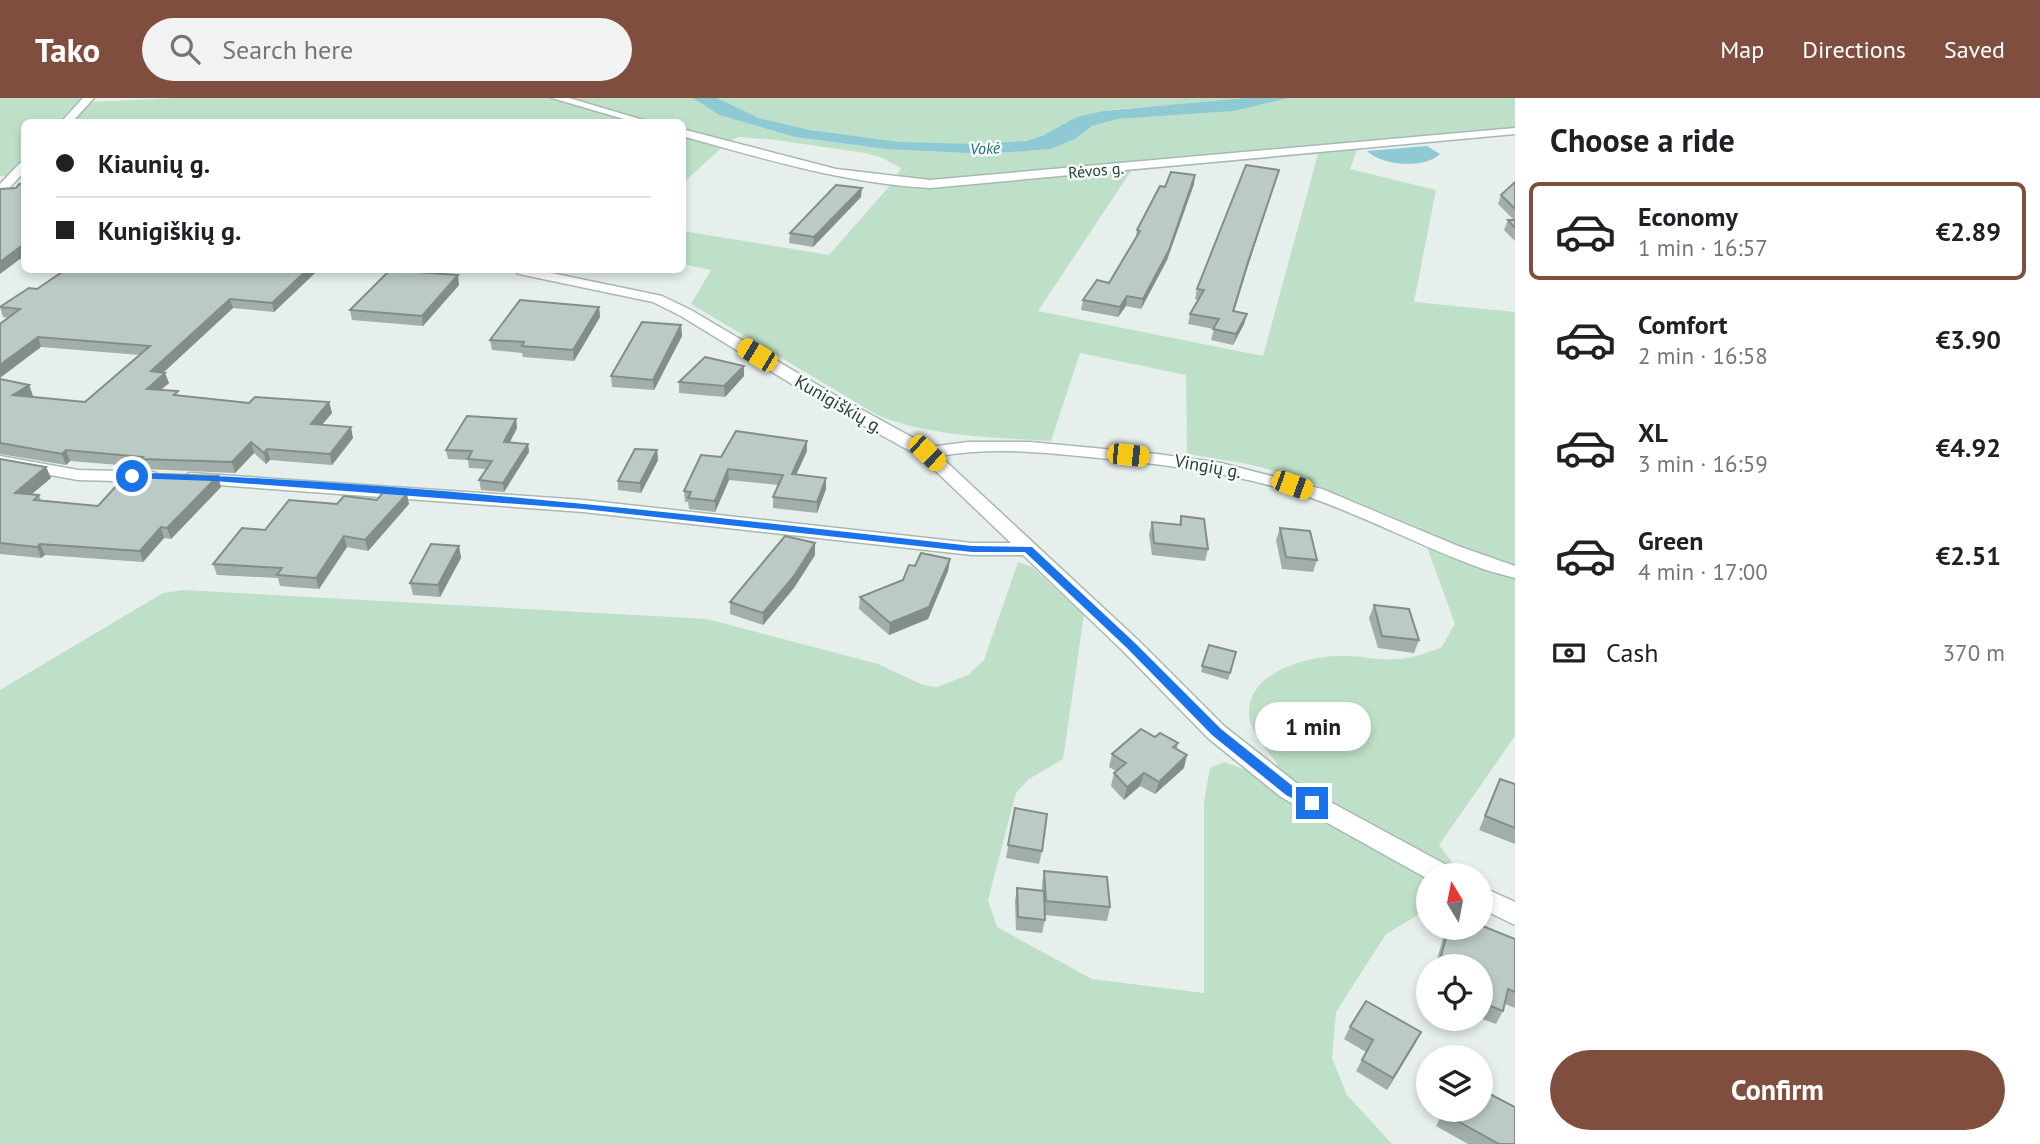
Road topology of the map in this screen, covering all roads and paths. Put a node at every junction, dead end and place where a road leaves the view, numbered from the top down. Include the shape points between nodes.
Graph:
1 (89, 98) edge
2 (556, 98) edge
3 (69, 119) edge
4 (634, 119) edge
5 (1515, 131) edge
6 (686, 133) edge
7 (21, 169) edge
8 (0, 191) edge
9 (533, 273) edge
10 (927, 453) junction
11 (0, 461) edge
12 (1028, 549) junction
13 (1515, 572) edge
14 (1421, 863) edge
15 (1493, 902) edge
16 (1515, 914) edge

1 - 3 street
2 - 4 street
5 - 6 street, Rėvos g. via 929,184 839,174
7 - 8 street
9 - 10 street, Kunigiškių g. via 657,299
10 - 12 street, Kunigiškių g.
10 - 13 street, Vingių g. via 965,447 1032,447 1232,469 1335,500 1445,549
11 - 12 street via 78,475 214,478 583,506 972,549
12 - 14 street, Kunigiškių g. via 1216,732 1290,791
15 - 16 street

